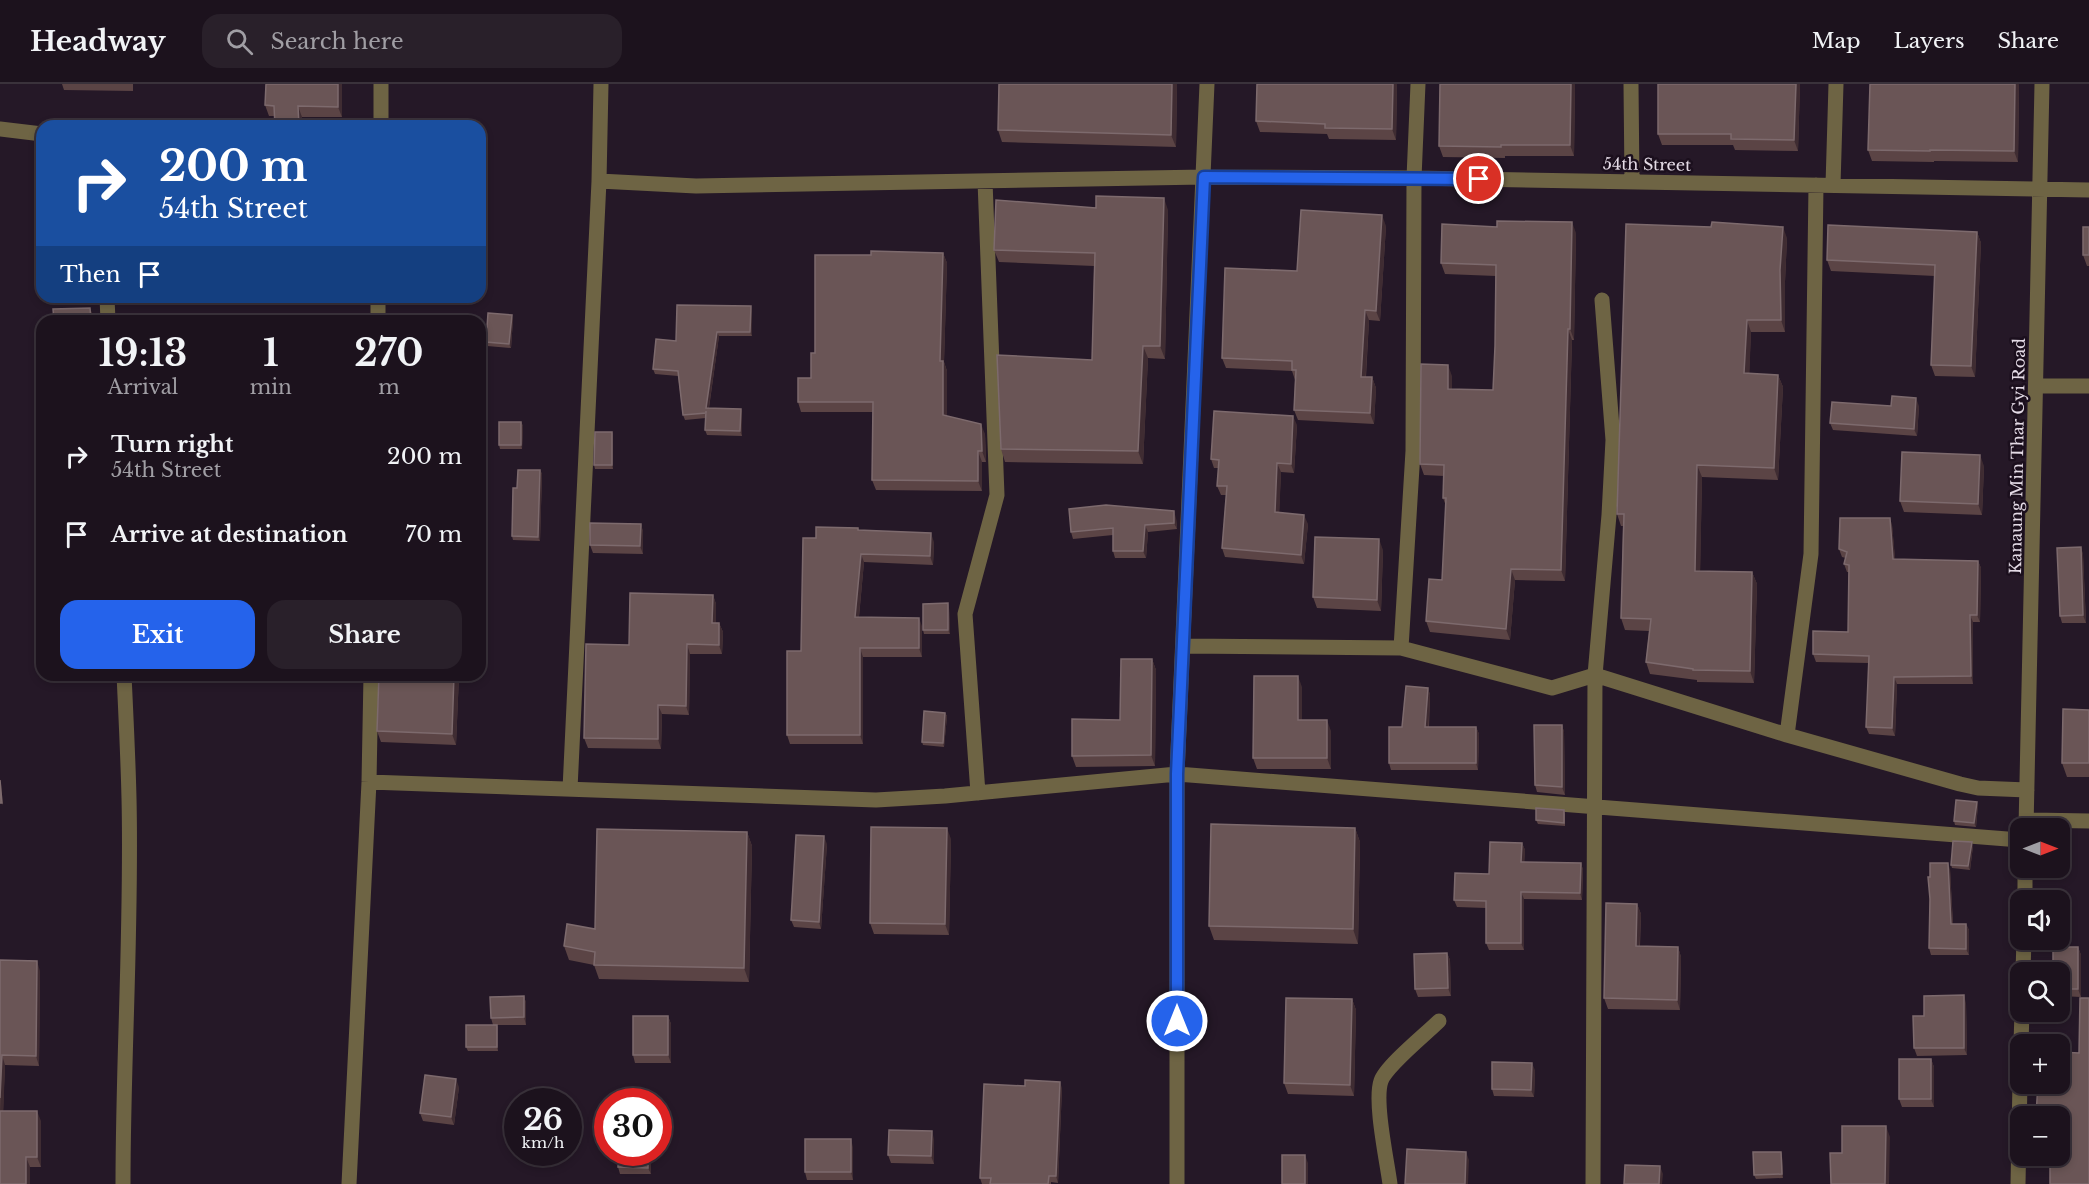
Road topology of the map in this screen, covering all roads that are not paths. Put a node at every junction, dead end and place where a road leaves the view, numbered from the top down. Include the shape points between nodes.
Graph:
1 (381, 84) edge
2 (601, 84) edge
3 (1207, 84) edge
4 (1418, 84) edge
5 (1631, 84) edge
6 (1836, 84) edge
7 (2042, 84) edge
8 (381, 120) edge
9 (0, 129) edge
10 (36, 133) edge
11 (1204, 177) junction
12 (1414, 178) junction
13 (599, 181) junction
14 (985, 181) junction
15 (1632, 182) junction
16 (1816, 185) junction
17 (1833, 185) junction
18 (2040, 189) junction
19 (2089, 190) edge
20 (1602, 300) dead end
21 (2037, 386) junction
22 (2089, 386) edge
23 (1183, 646) junction
24 (1401, 648) junction
25 (1594, 675) junction
26 (124, 681) edge
27 (371, 681) edge
28 (1787, 735) junction
29 (1177, 774) junction
30 (369, 782) junction
31 (570, 789) junction
32 (2027, 790) junction
33 (978, 793) junction
34 (1594, 806) junction
35 (2026, 818) edge
36 (2089, 821) edge
37 (2070, 822) edge
38 (2010, 839) edge
39 (1439, 1021) dead end
40 (2020, 1094) edge
41 (123, 1184) edge
42 (349, 1184) edge
43 (1177, 1184) edge
44 (1390, 1184) edge
45 (1593, 1184) edge
46 (2018, 1184) edge

1 - 8 street
2 - 13 street
3 - 11 street
4 - 12 street
5 - 15 street
6 - 17 street
7 - 18 street, Kanaung Min Thar Gyi Road
9 - 10 street
11 - 12 street, 54th Street
11 - 14 street, 54th Street
11 - 23 street
12 - 15 street, 54th Street
12 - 24 street via 1413,451
13 - 14 street, 54th Street via 696,186
13 - 31 street
14 - 33 street via 997,495 965,614
15 - 16 street, 54th Street
16 - 17 street, 54th Street
16 - 28 street via 1811,554
17 - 18 street, 54th Street
18 - 19 street, 54th Street
18 - 21 street, Kanaung Min Thar Gyi Road
20 - 25 street via 1613,441
21 - 22 street
21 - 32 street, Kanaung Min Thar Gyi Road
23 - 24 street
23 - 29 street
24 - 25 street via 1552,688
25 - 28 street
25 - 34 street
26 - 41 street via 129,798
27 - 30 street
28 - 32 street via 1960,784
29 - 33 street
29 - 34 street
29 - 43 street
30 - 31 street
30 - 42 street
31 - 33 street via 876,800
32 - 35 street, Kanaung Min Thar Gyi Road
34 - 38 street
34 - 45 street
36 - 37 street
39 - 44 street via 1381,1081 1381,1126
40 - 46 street

